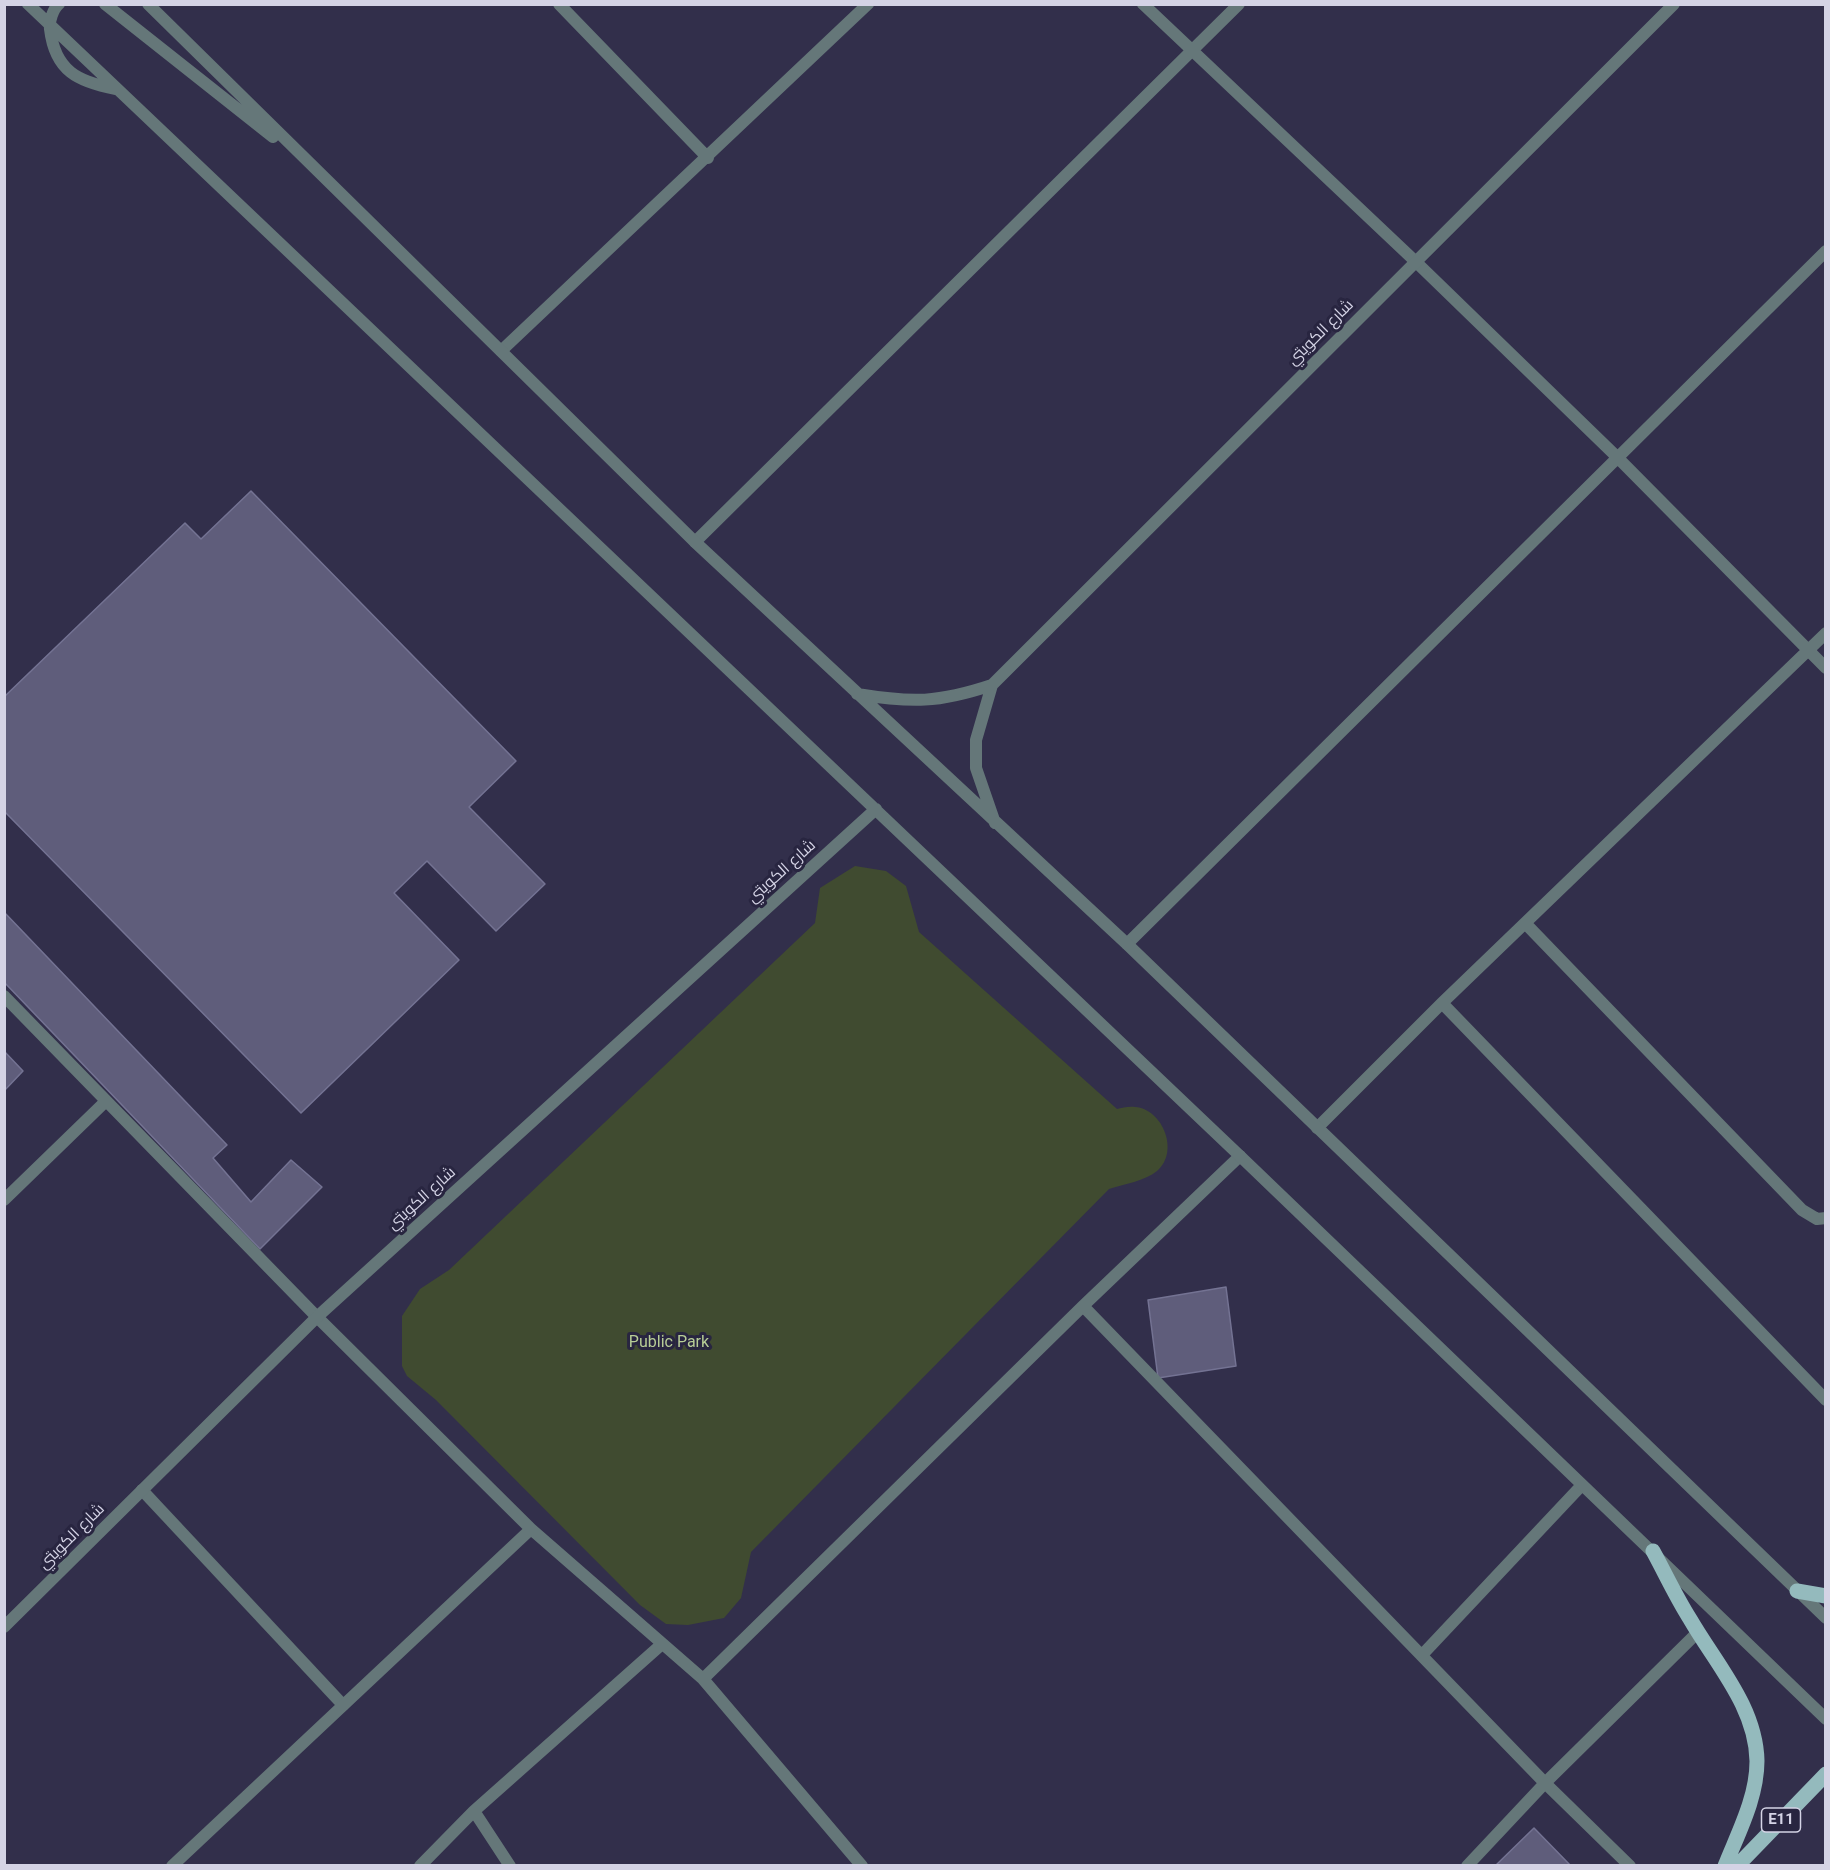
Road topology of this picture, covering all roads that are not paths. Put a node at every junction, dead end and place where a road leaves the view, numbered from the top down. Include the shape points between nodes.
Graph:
1 (59, 4) edge
2 (105, 4) edge
3 (148, 4) edge
4 (559, 4) edge
5 (868, 4) edge
6 (1143, 4) edge
7 (1239, 4) edge
8 (1674, 4) edge
9 (28, 5) edge
10 (49, 24) junction
11 (1193, 49) junction
12 (118, 90) junction
13 (708, 158) junction
14 (321, 174) junction
15 (1826, 251) edge
16 (1416, 262) junction
17 (501, 351) junction
18 (1616, 456) junction
19 (695, 542) junction
20 (1826, 633) edge
21 (1808, 651) junction
22 (1826, 668) edge
23 (992, 685) junction
24 (856, 693) junction
25 (876, 809) junction
26 (996, 824) junction
27 (1525, 923) junction
28 (1126, 944) junction
29 (4, 996) edge
30 (1442, 1003) junction
31 (106, 1101) junction
32 (1317, 1128) junction
33 (1240, 1156) junction
34 (4, 1200) edge
35 (1826, 1218) edge
36 (1083, 1306) junction
37 (317, 1317) junction
38 (1826, 1400) edge
39 (1582, 1485) junction
40 (142, 1490) junction
41 (531, 1529) junction
42 (1653, 1551) junction
43 (1797, 1591) junction
44 (1826, 1596) edge
45 (1826, 1618) edge
46 (4, 1627) edge
47 (1698, 1632) junction
48 (662, 1644) junction
49 (1422, 1655) junction
50 (703, 1679) junction
51 (343, 1705) junction
52 (1826, 1719) edge
53 (1826, 1774) edge
54 (1545, 1782) junction
55 (474, 1811) junction
56 (172, 1866) edge
57 (420, 1866) edge
58 (510, 1866) edge
59 (862, 1866) edge
60 (1467, 1866) edge
61 (1630, 1866) edge
62 (1725, 1866) edge
63 (1737, 1866) edge

1 - 10 street
2 - 14 street
3 - 14 street
4 - 13 street
5 - 13 street
6 - 11 street
7 - 11 street
8 - 16 street, شارع الكويتي
9 - 10 street
10 - 12 street
10 - 12 street via 52,47 65,69 88,84
11 - 16 street
11 - 19 street
12 - 25 street
13 - 17 street
14 - 17 street
15 - 18 street
16 - 18 street
16 - 23 street, شارع الكويتي
17 - 19 street
18 - 21 street
18 - 28 street
19 - 24 street
20 - 21 street
21 - 22 street
21 - 27 street
23 - 24 street, شارع الكويتي via 953,698 928,701 900,701
23 - 26 street, شارع الكويتي via 976,740 976,768
24 - 26 street
25 - 33 street
25 - 37 street, شارع الكويتي
26 - 28 street
27 - 30 street
27 - 35 street via 1802,1210 1817,1219
28 - 32 street
29 - 31 street
30 - 32 street
30 - 38 street
31 - 34 street
31 - 37 street
32 - 43 street
33 - 36 street
33 - 39 street
36 - 49 street
36 - 50 street
37 - 40 street, شارع الكويتي
37 - 41 street
39 - 42 street
39 - 49 street
40 - 46 street, شارع الكويتي
40 - 51 street
41 - 48 street
41 - 51 street
42 - 47 main road
42 - 52 street
43 - 44 main road
43 - 45 street
47 - 54 street
47 - 62 main road via 1734,1688 1753,1729 1755,1745 1757,1763 1751,1802
48 - 50 street
48 - 55 street
49 - 54 street
50 - 59 street
51 - 56 street
53 - 63 main road, E11
54 - 60 street
54 - 61 street
55 - 57 street
55 - 58 street

